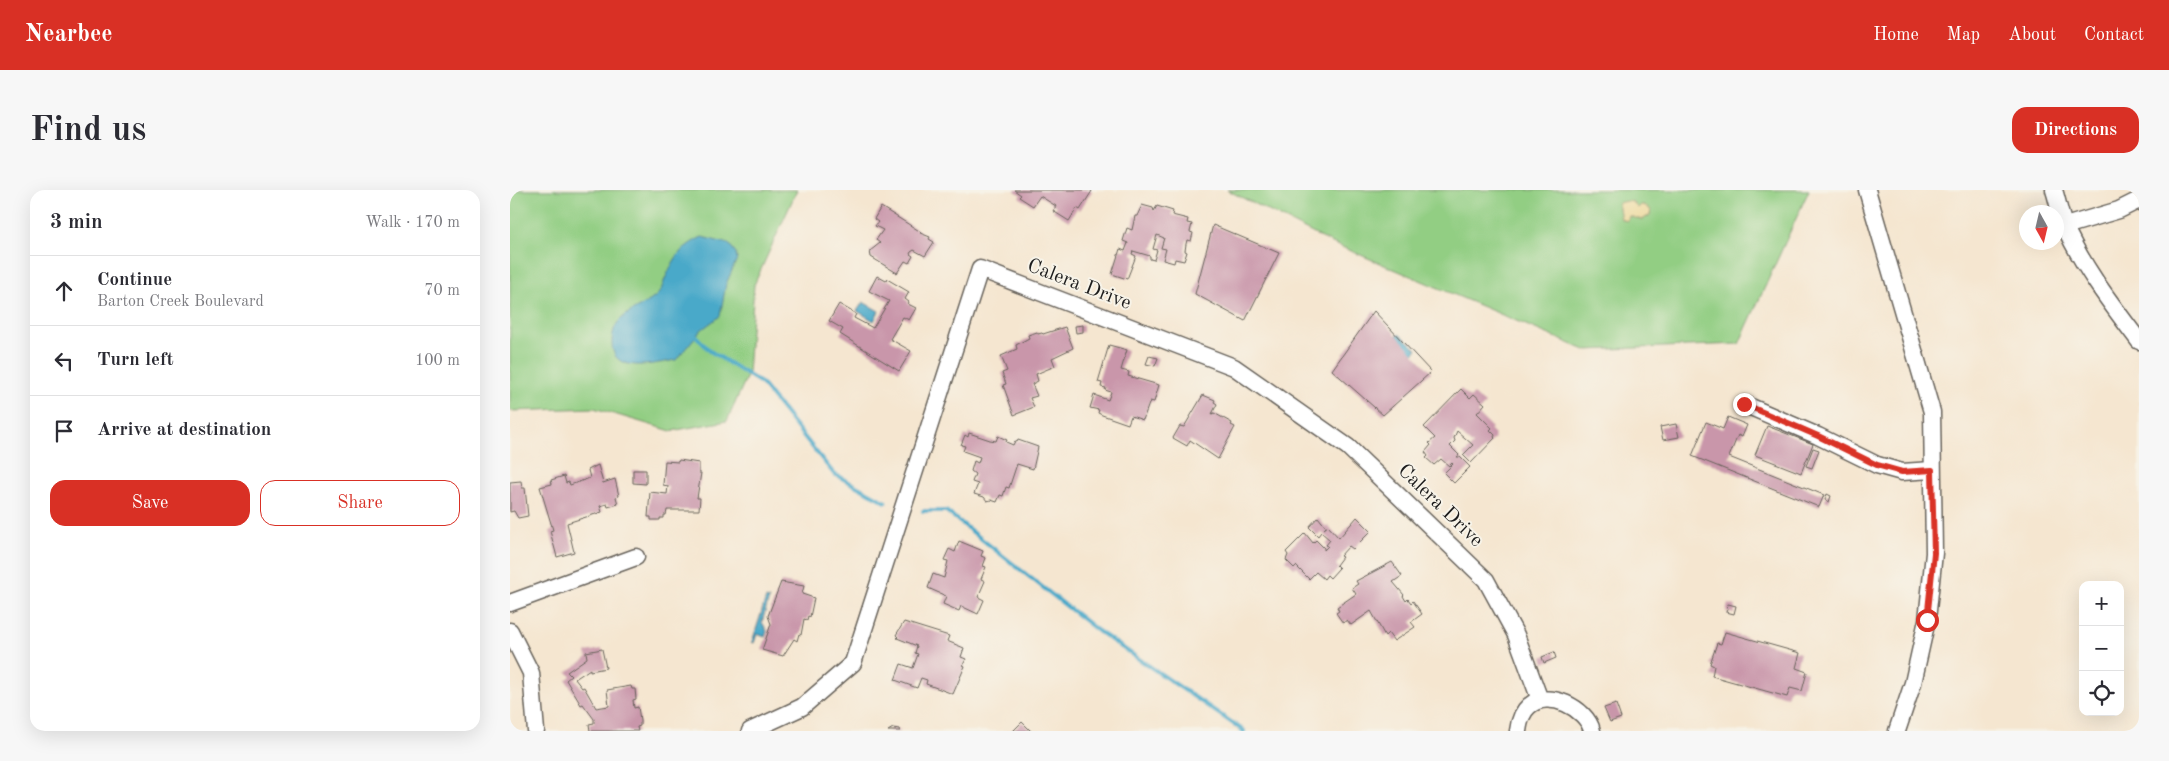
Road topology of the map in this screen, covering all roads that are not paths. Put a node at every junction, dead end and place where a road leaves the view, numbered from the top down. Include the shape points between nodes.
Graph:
1 (1867, 190) edge
2 (2054, 190) edge
3 (2139, 200) edge
4 (2058, 205) edge
5 (2064, 226) joint
6 (2139, 341) edge
7 (1744, 404) dead end
8 (1932, 470) junction
9 (636, 557) dead end
10 (510, 603) edge
11 (510, 631) edge
12 (1540, 700) junction
13 (536, 731) edge
14 (750, 731) edge
15 (1518, 731) edge
16 (1592, 731) edge
17 (1897, 731) edge

1 - 8 street via 1932,412
2 - 4 street
3 - 5 street via 2119,210
5 - 6 street via 2109,302
7 - 8 street via 1877,465 1902,472
8 - 17 street via 1934,553 1927,620 1913,683
9 - 10 street
11 - 13 street via 531,673
12 - 14 street, Calera Drive via 1516,635 1486,580 1348,447 1234,367 980,269 853,663 802,707
12 - 15 street via 1528,706
12 - 16 street via 1557,701 1579,710

